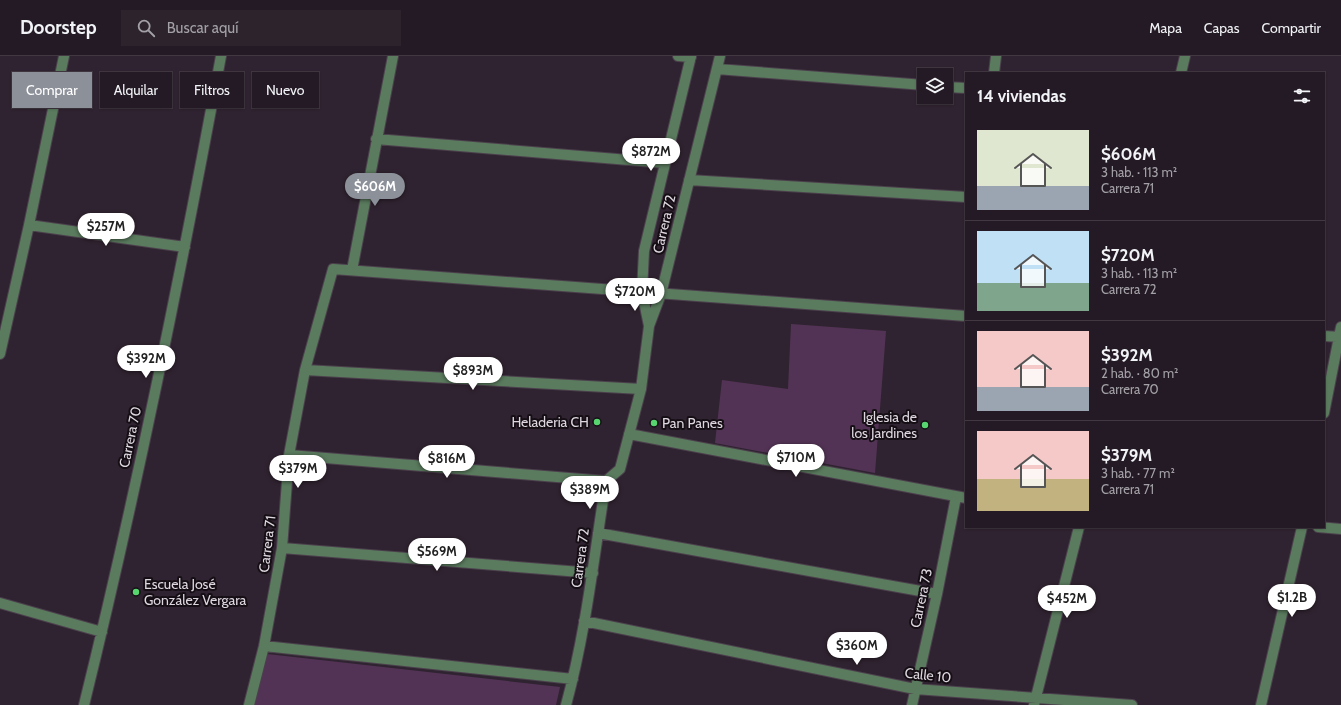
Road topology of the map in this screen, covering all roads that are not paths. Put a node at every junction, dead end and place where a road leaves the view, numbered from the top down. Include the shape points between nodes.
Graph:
1 (64, 56) edge
2 (221, 56) edge
3 (393, 56) edge
4 (678, 56) edge
5 (720, 56) edge
6 (996, 56) edge
7 (1185, 56) edge
8 (691, 57) edge
9 (716, 69) junction
10 (994, 72) edge
11 (1181, 72) edge
12 (917, 84) edge
13 (953, 87) edge
14 (965, 88) edge
15 (376, 139) junction
16 (664, 163) junction
17 (689, 180) junction
18 (965, 196) edge
19 (29, 225) junction
20 (185, 247) junction
21 (352, 270) junction
22 (642, 292) junction
23 (661, 294) junction
24 (965, 316) edge
25 (649, 326) junction
26 (1341, 327) edge
27 (1325, 336) edge
28 (1340, 337) edge
29 (0, 354) edge
30 (305, 370) junction
31 (641, 390) junction
32 (1325, 408) edge
33 (629, 434) junction
34 (289, 455) junction
35 (606, 482) junction
36 (961, 498) edge
37 (1079, 528) edge
38 (1302, 528) edge
39 (1325, 528) edge
40 (1341, 529) edge
41 (598, 533) junction
42 (282, 548) junction
43 (593, 574) junction
44 (937, 594) junction
45 (0, 603) edge
46 (584, 621) junction
47 (102, 632) junction
48 (264, 646) junction
49 (573, 678) junction
50 (916, 690) junction
51 (1035, 701) edge
52 (84, 705) edge
53 (249, 705) edge
54 (566, 705) edge
55 (912, 705) edge
56 (1132, 705) edge
57 (1261, 705) edge

1 - 19 street
2 - 20 street, Carrera 70
3 - 15 street
4 - 8 street
5 - 9 street, Carrera 72
6 - 10 street
7 - 11 street
8 - 16 street, Carrera 72
9 - 12 street
9 - 17 street, Carrera 72
13 - 14 street
15 - 16 street
15 - 21 street
16 - 22 street, Carrera 72 via 644,251
17 - 18 street
17 - 23 street, Carrera 72
19 - 20 street
19 - 29 street
20 - 47 street, Carrera 70
21 - 22 street
21 - 30 street, Carrera 71 via 333,269
22 - 23 street
22 - 25 street, Carrera 72
23 - 24 street
23 - 25 street, Carrera 72
25 - 31 street, Carrera 72
26 - 28 street
27 - 28 street
28 - 32 street
30 - 31 street
30 - 34 street, Carrera 71
31 - 33 street, Carrera 72
33 - 35 street, Carrera 72 via 620,469
33 - 36 street
34 - 35 street
34 - 42 street, Carrera 71
35 - 41 street, Carrera 72
36 - 44 street, Carrera 73
37 - 51 street
38 - 57 street
39 - 40 street
41 - 43 street, Carrera 72
41 - 44 street
42 - 43 street
42 - 48 street, Carrera 71
43 - 46 street, Carrera 72
44 - 50 street, Carrera 73
45 - 47 street
46 - 49 street, Carrera 72
46 - 50 street, Calle 10
47 - 52 street, Carrera 70
48 - 49 street
48 - 53 street, Carrera 71
49 - 54 street, Carrera 72
50 - 51 street, Calle 10
50 - 55 street, Carrera 73
51 - 56 street, Calle 10

